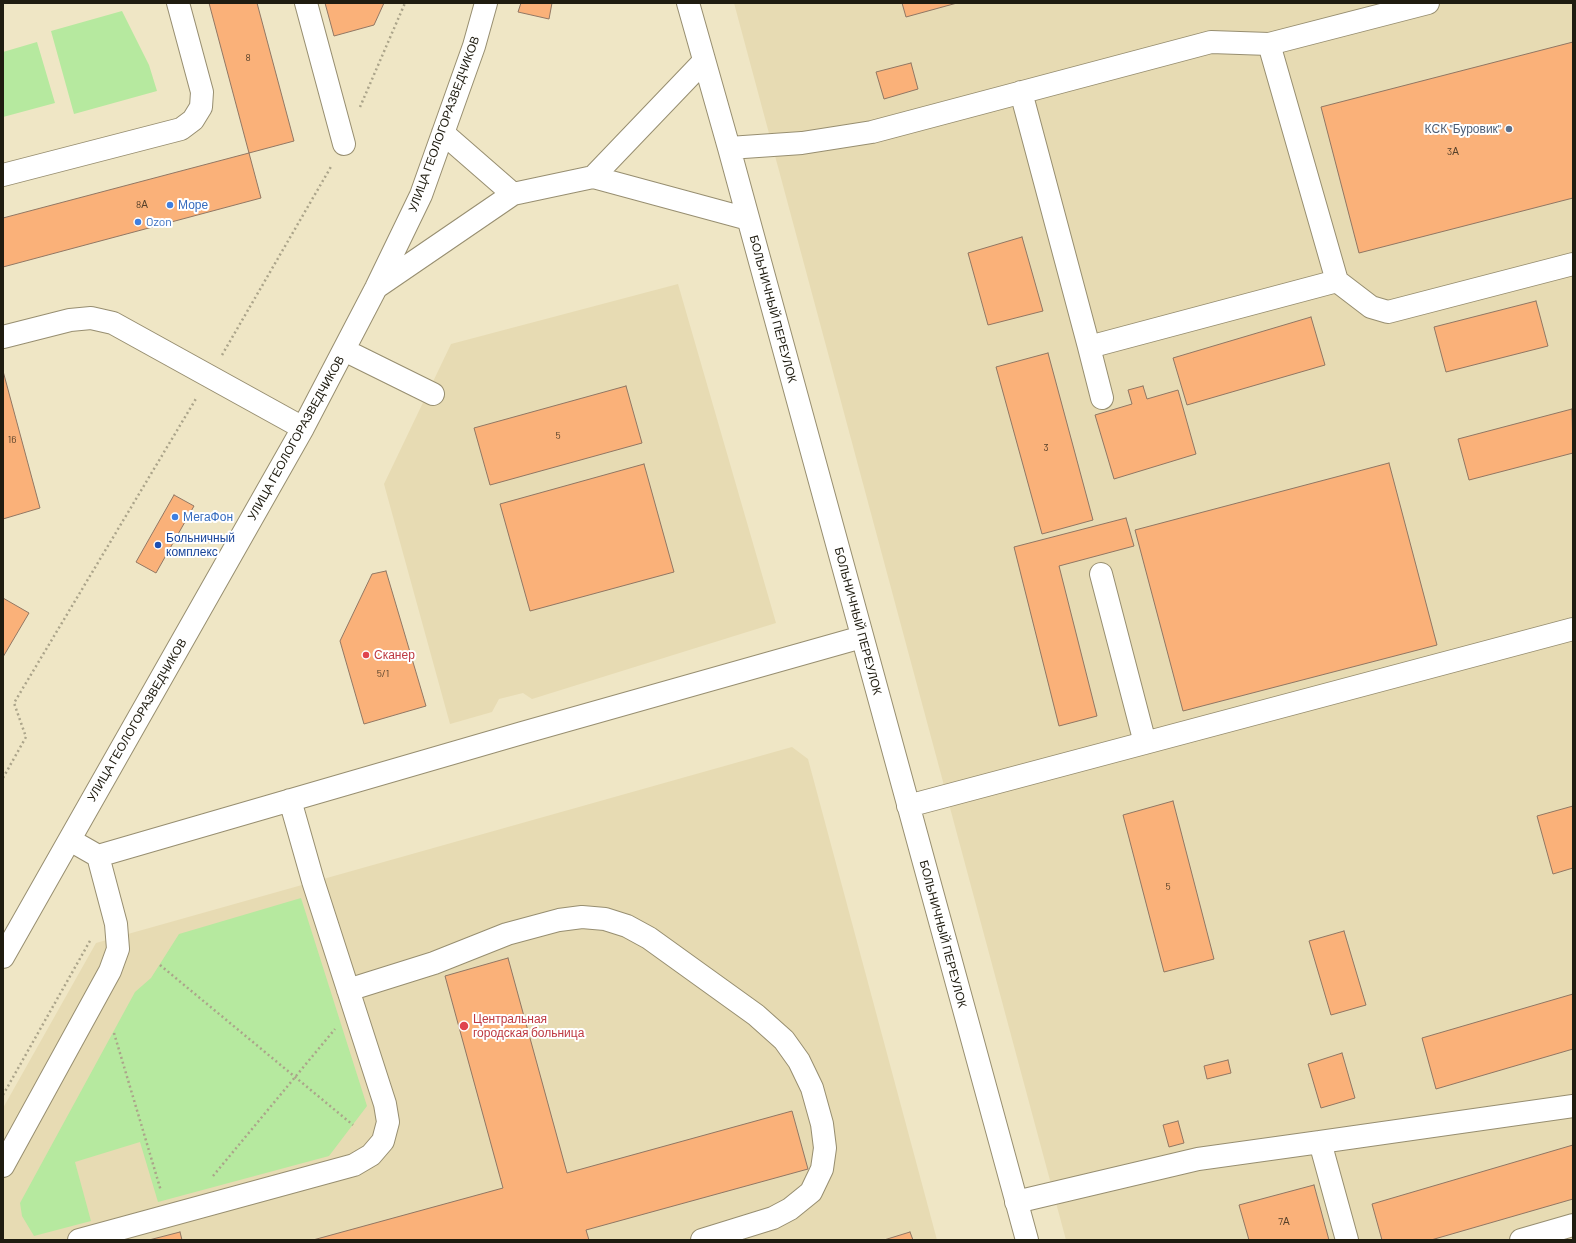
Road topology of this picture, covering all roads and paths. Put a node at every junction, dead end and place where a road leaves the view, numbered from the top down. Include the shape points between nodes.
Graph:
1 (178, 3) edge
2 (306, 3) edge
3 (405, 3) edge
4 (486, 3) edge
5 (688, 3) edge
6 (1428, 3) edge
7 (1269, 44) junction
8 (704, 61) junction
9 (1021, 92) junction
10 (360, 109) dead end
11 (443, 133) junction
12 (344, 144) joint
13 (729, 148) junction
14 (3, 175) edge
15 (594, 177) junction
16 (514, 194) junction
17 (748, 219) junction
18 (1573, 264) edge
19 (1338, 281) junction
20 (376, 288) junction
21 (3, 337) edge
22 (1089, 347) junction
23 (344, 350) junction
24 (210, 377) junction
25 (433, 394) dead end
26 (1102, 398) dead end
27 (303, 428) junction
28 (1101, 574) dead end
29 (1573, 629) edge
30 (862, 637) junction
31 (1145, 743) junction
32 (3, 778) edge
33 (290, 800) junction
34 (908, 806) junction
35 (70, 840) junction
36 (98, 856) junction
37 (93, 935) dead end
38 (3, 957) edge
39 (160, 965) dead end
40 (348, 990) junction
41 (337, 1026) dead end
42 (114, 1033) dead end
43 (295, 1077) junction
44 (3, 1095) edge
45 (1573, 1106) edge
46 (353, 1125) dead end
47 (1320, 1142) junction
48 (3, 1166) edge
49 (211, 1179) dead end
50 (161, 1193) dead end
51 (1016, 1202) junction
52 (1573, 1225) edge
53 (79, 1240) edge
54 (702, 1240) edge
55 (1027, 1240) edge
56 (1347, 1240) edge
57 (1521, 1240) edge

1 - 14 street via 202,92 201,107 193,120 180,129
2 - 12 street
3 - 10 path
4 - 11 street, УЛИЦА ГЕОЛОГОРАЗВЕДЧИКОВ via 474,46
5 - 8 street, БОЛЬНИЧНЫЙ ПЕРЕУЛОК
6 - 7 street
7 - 9 street via 1211,42
7 - 19 street
8 - 13 street, БОЛЬНИЧНЫЙ ПЕРЕУЛОК
8 - 15 street
9 - 13 street via 872,132 802,143
9 - 22 street
11 - 16 street
11 - 20 street, УЛИЦА ГЕОЛОГОРАЗВЕДЧИКОВ via 421,195
12 - 24 path
13 - 17 street, БОЛЬНИЧНЫЙ ПЕРЕУЛОК
15 - 16 street
15 - 17 street
16 - 20 street
17 - 30 street, БОЛЬНИЧНЫЙ ПЕРЕУЛОК
18 - 19 street via 1388,312 1371,307
19 - 22 street
20 - 23 street, УЛИЦА ГЕОЛОГОРАЗВЕДЧИКОВ
21 - 24 street via 70,320 91,318 113,323
22 - 26 street
23 - 25 street
23 - 27 street, УЛИЦА ГЕОЛОГОРАЗВЕДЧИКОВ
24 - 27 street
24 - 32 path via 14,704 26,737
27 - 35 street, УЛИЦА ГЕОЛОГОРАЗВЕДЧИКОВ
28 - 31 street
29 - 31 street
30 - 33 street
30 - 34 street, БОЛЬНИЧНЫЙ ПЕРЕУЛОК
31 - 34 street
33 - 36 street
33 - 40 street
34 - 51 street, БОЛЬНИЧНЫЙ ПЕРЕУЛОК
35 - 36 street
35 - 38 street, УЛИЦА ГЕОЛОГОРАЗВЕДЧИКОВ
36 - 48 street via 116,924 116,954 110,971
37 - 44 path
39 - 43 path
40 - 53 street via 385,1104 388,1122 384,1141 371,1155 354,1165
40 - 54 street via 434,963 507,934 559,920 582,917 605,919 627,926 649,938 756,1015 784,1040 799,1061 812,1088 822,1124 825,1148 822,1169 811,1192 790,1209 773,1218
41 - 43 path
42 - 50 path
43 - 46 path
43 - 49 path
45 - 47 street
47 - 51 street via 1198,1159
47 - 56 street
51 - 55 street, БОЛЬНИЧНЫЙ ПЕРЕУЛОК
52 - 57 street

